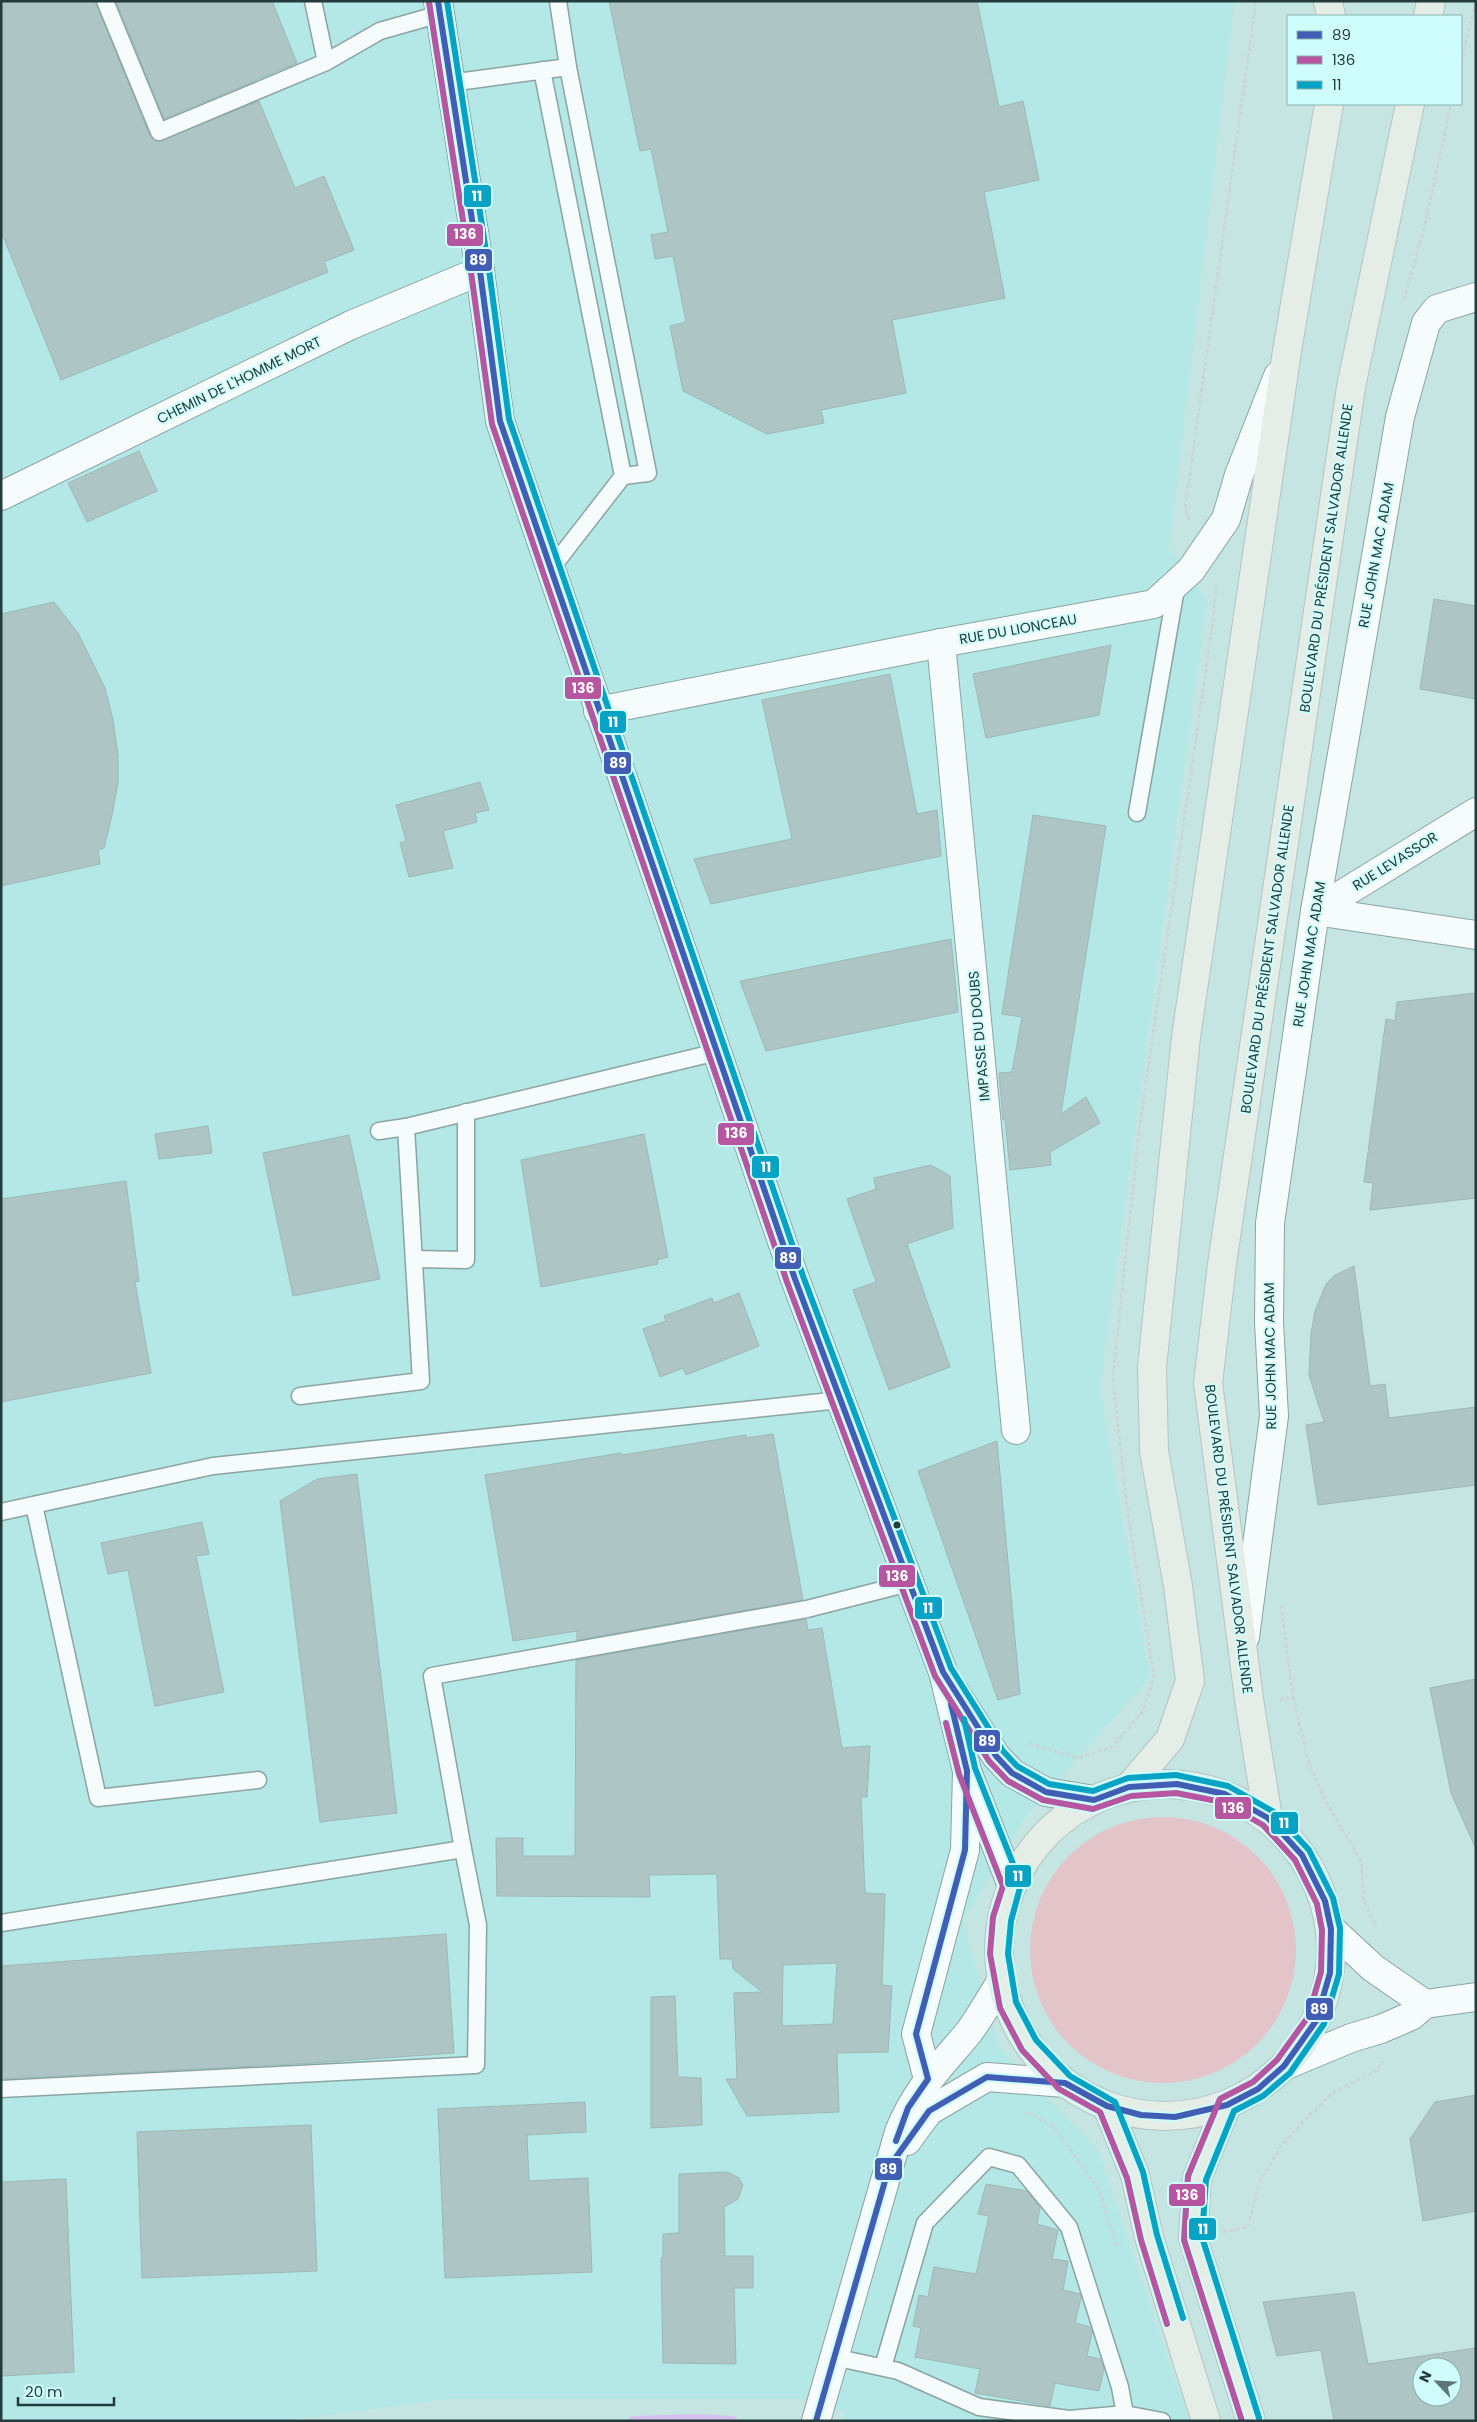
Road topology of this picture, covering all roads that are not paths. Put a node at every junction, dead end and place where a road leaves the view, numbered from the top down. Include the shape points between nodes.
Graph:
1 (105, 1) edge
2 (313, 1) edge
3 (558, 1) edge
4 (1328, 1) edge
5 (1344, 1) edge
6 (1431, 1) edge
7 (439, 8) edge
8 (1331, 15) edge
9 (1342, 15) edge
10 (1428, 15) edge
11 (326, 62) junction
12 (568, 67) junction
13 (542, 70) junction
14 (450, 83) junction
15 (1329, 105) edge
16 (1410, 105) edge
17 (480, 271) junction
18 (1476, 297) edge
19 (1288, 351) junction
20 (623, 476) junction
21 (1, 496) edge
22 (550, 570) junction
23 (1177, 583) junction
24 (941, 643) junction
25 (598, 711) junction
26 (1476, 812) edge
27 (1137, 814) dead end
28 (1315, 911) junction
29 (1476, 935) edge
30 (717, 1052) junction
31 (466, 1112) junction
32 (406, 1127) junction
33 (379, 1131) dead end
34 (414, 1259) junction
35 (300, 1396) dead end
36 (840, 1400) junction
37 (1016, 1430) dead end
38 (34, 1505) junction
39 (1, 1512) edge
40 (909, 1583) junction
41 (1244, 1650) junction
42 (943, 1672) junction
43 (967, 1771) junction
44 (258, 1780) dead end
45 (1129, 1787) junction
46 (1094, 1800) junction
47 (1268, 1818) junction
48 (463, 1849) junction
49 (1012, 1886) junction
50 (1, 1923) edge
51 (1331, 1929) junction
52 (1002, 1980) junction
53 (1476, 1997) edge
54 (1425, 2004) junction
55 (1284, 2066) junction
56 (928, 2079) junction
57 (1065, 2083) junction
58 (1, 2089) edge
59 (1227, 2105) junction
60 (1107, 2106) junction
61 (889, 2167) junction
62 (834, 2357) junction
63 (883, 2367) junction
64 (1125, 2414) junction
65 (817, 2417) edge
66 (1162, 2421) edge
67 (1206, 2421) edge
68 (1251, 2421) edge

1 - 11 lane via 159,132
2 - 11 lane
3 - 12 lane
4 - 8 main road
5 - 9 main road
6 - 10 main road
7 - 11 lane via 380,32
7 - 14 street
12 - 13 lane
12 - 20 lane via 648,473
13 - 14 lane
13 - 20 lane
14 - 17 street
15 - 19 main road
16 - 41 main road, BOULEVARD DU PRÉSIDENT SALVADOR ALLENDE via 1351,387 1223,1254 1208,1383
17 - 21 street, CHEMIN DE L'HOMME MORT via 351,325
17 - 22 street via 500,421
18 - 28 street, RUE JOHN MAC ADAM via 1437,309 1426,323 1400,417
19 - 23 street, RUE DU LIONCEAU via 1239,475 1226,519 1192,570
19 - 45 main road via 1186,1037 1152,1367 1154,1451 1178,1586 1190,1681 1170,1739
20 - 22 lane
22 - 25 street
23 - 24 street, RUE DU LIONCEAU via 1154,604
23 - 27 lane
24 - 25 street, RUE DU LIONCEAU
24 - 37 street, IMPASSE DU DOUBS
25 - 30 street
26 - 28 street, RUE LEVASSOR
28 - 29 street
28 - 41 street, RUE JOHN MAC ADAM via 1270,1223 1269,1322 1274,1416
30 - 31 lane
30 - 36 street via 794,1279
31 - 32 lane
31 - 34 lane via 466,1260
32 - 33 lane
32 - 34 lane
34 - 35 lane via 421,1382
36 - 38 lane via 213,1466
36 - 40 street
38 - 39 lane
38 - 44 lane via 98,1798
40 - 42 street
40 - 48 lane via 807,1609 432,1676
41 - 47 main road, BOULEVARD DU PRÉSIDENT SALVADOR ALLENDE
42 - 43 street
42 - 46 street via 996,1756 1012,1773 1046,1792
43 - 49 street
43 - 56 street via 965,1850 916,2034
45 - 46 main road
45 - 47 main road via 1177,1784 1225,1794
46 - 49 main road via 1068,1815 1046,1835 1026,1859
47 - 51 main road via 1302,1855 1325,1901
48 - 50 lane
48 - 58 lane via 478,1925 476,2065
49 - 52 main road via 1002,1919 999,1954
51 - 54 street via 1373,1968
51 - 55 main road via 1330,1973 1316,2020
52 - 56 street via 970,2030
52 - 57 main road via 1008,2005 1029,2045
53 - 54 street
54 - 55 street via 1411,2016
55 - 59 main road via 1258,2088
56 - 61 street via 908,2108
57 - 60 main road
57 - 61 street via 987,2077 929,2111
59 - 60 main road via 1175,2117 1141,2115
59 - 68 main road via 1197,2178 1193,2238
60 - 67 main road via 1135,2176 1148,2237
61 - 62 street
62 - 63 lane
62 - 65 street
63 - 64 lane via 979,2407 1069,2419
63 - 64 lane via 925,2223 989,2157 1018,2165 1069,2227 1120,2387
64 - 66 lane

